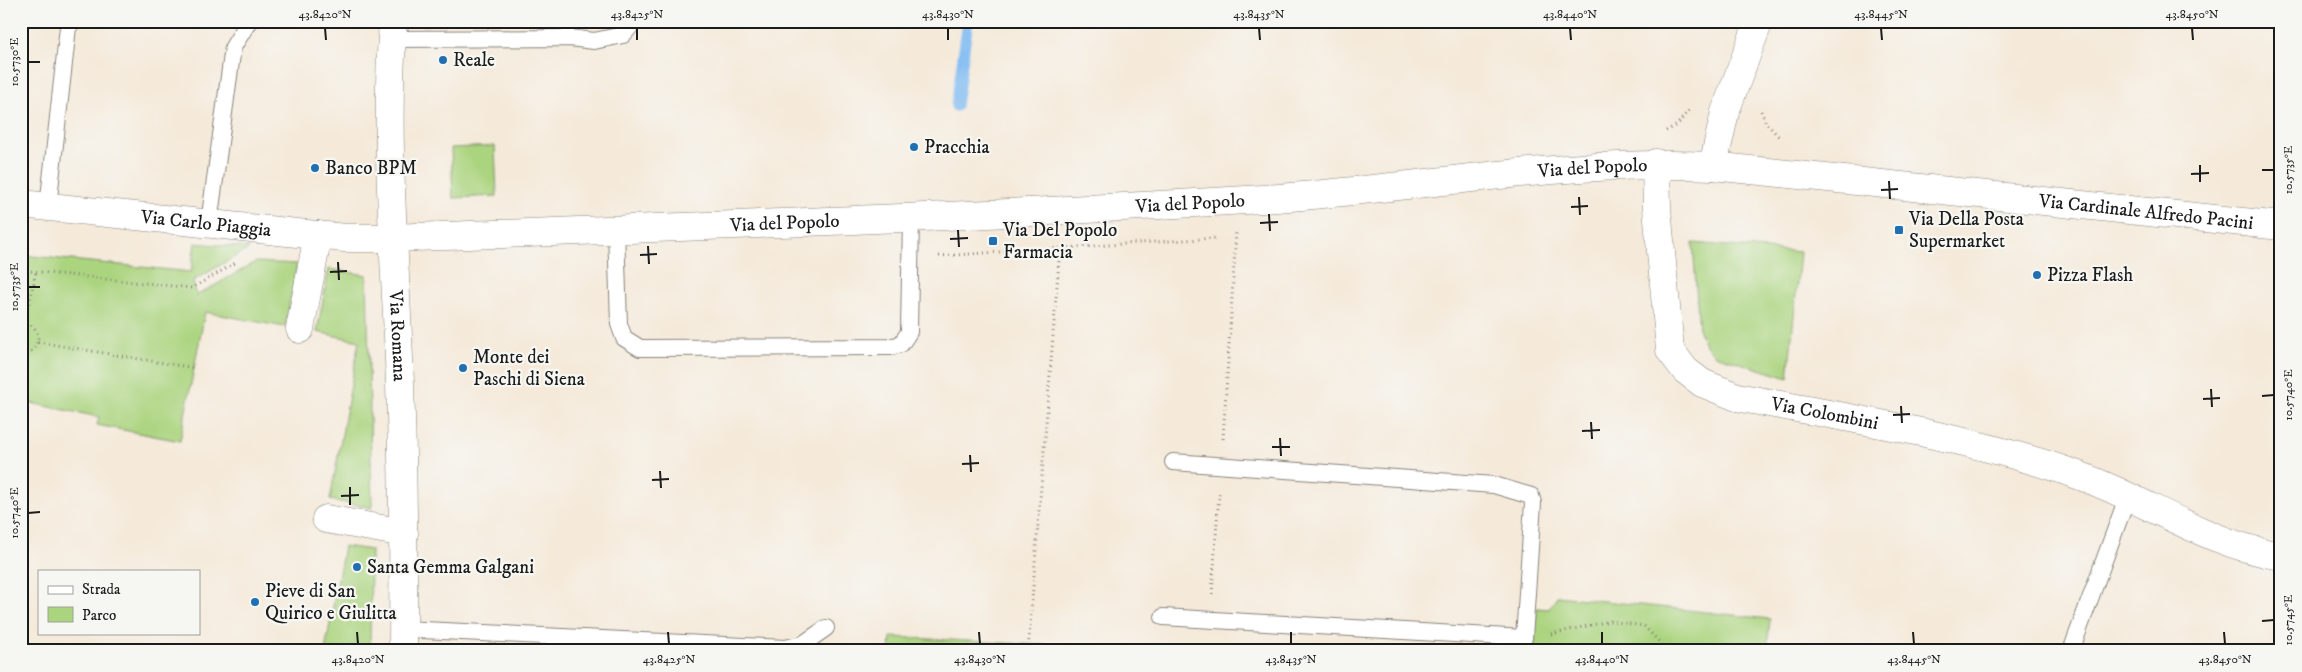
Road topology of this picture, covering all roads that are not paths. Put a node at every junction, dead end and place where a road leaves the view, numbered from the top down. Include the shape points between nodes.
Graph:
1 (74, 21) edge
2 (249, 21) edge
3 (634, 21) edge
4 (1759, 21) edge
5 (392, 30) edge
6 (1656, 163) junction
7 (1713, 166) junction
8 (21, 204) edge
9 (48, 207) junction
10 (911, 217) junction
11 (209, 224) junction
12 (2281, 226) edge
13 (616, 229) junction
14 (318, 235) junction
15 (392, 238) junction
16 (300, 330) dead end
17 (1173, 462) dead end
18 (2128, 495) junction
19 (326, 519) dead end
20 (404, 533) junction
21 (2281, 556) edge
22 (1164, 617) dead end
23 (826, 628) dead end
24 (403, 640) edge
25 (2071, 651) edge

1 - 9 lane via 68,27
2 - 11 lane via 233,46
3 - 5 lane via 623,35 594,41
4 - 7 street via 1725,112
5 - 15 street, Via Romana
6 - 7 street, Via del Popolo
6 - 10 street, Via del Popolo via 1272,198
6 - 18 street, Via Colombini via 1670,350 1685,370 1702,383 1737,397 1975,444 2067,471
7 - 12 street, Via Cardinale Alfredo Pacini
8 - 9 street, Via Carlo Piaggia
9 - 11 street, Via Carlo Piaggia
10 - 13 street, Via del Popolo
10 - 13 lane via 909,332 901,344 890,347 640,348 624,338 619,324
11 - 14 street, Via Carlo Piaggia
13 - 15 street, Via del Popolo
14 - 15 street, Via Carlo Piaggia
14 - 16 street
15 - 20 street, Via Romana
17 - 22 lane via 1494,485 1531,496 1533,503 1524,638
18 - 21 street, Via Colombini via 2209,536
18 - 25 lane
19 - 20 street
20 - 24 street, Via Romana
23 - 24 lane via 803,644 785,648

